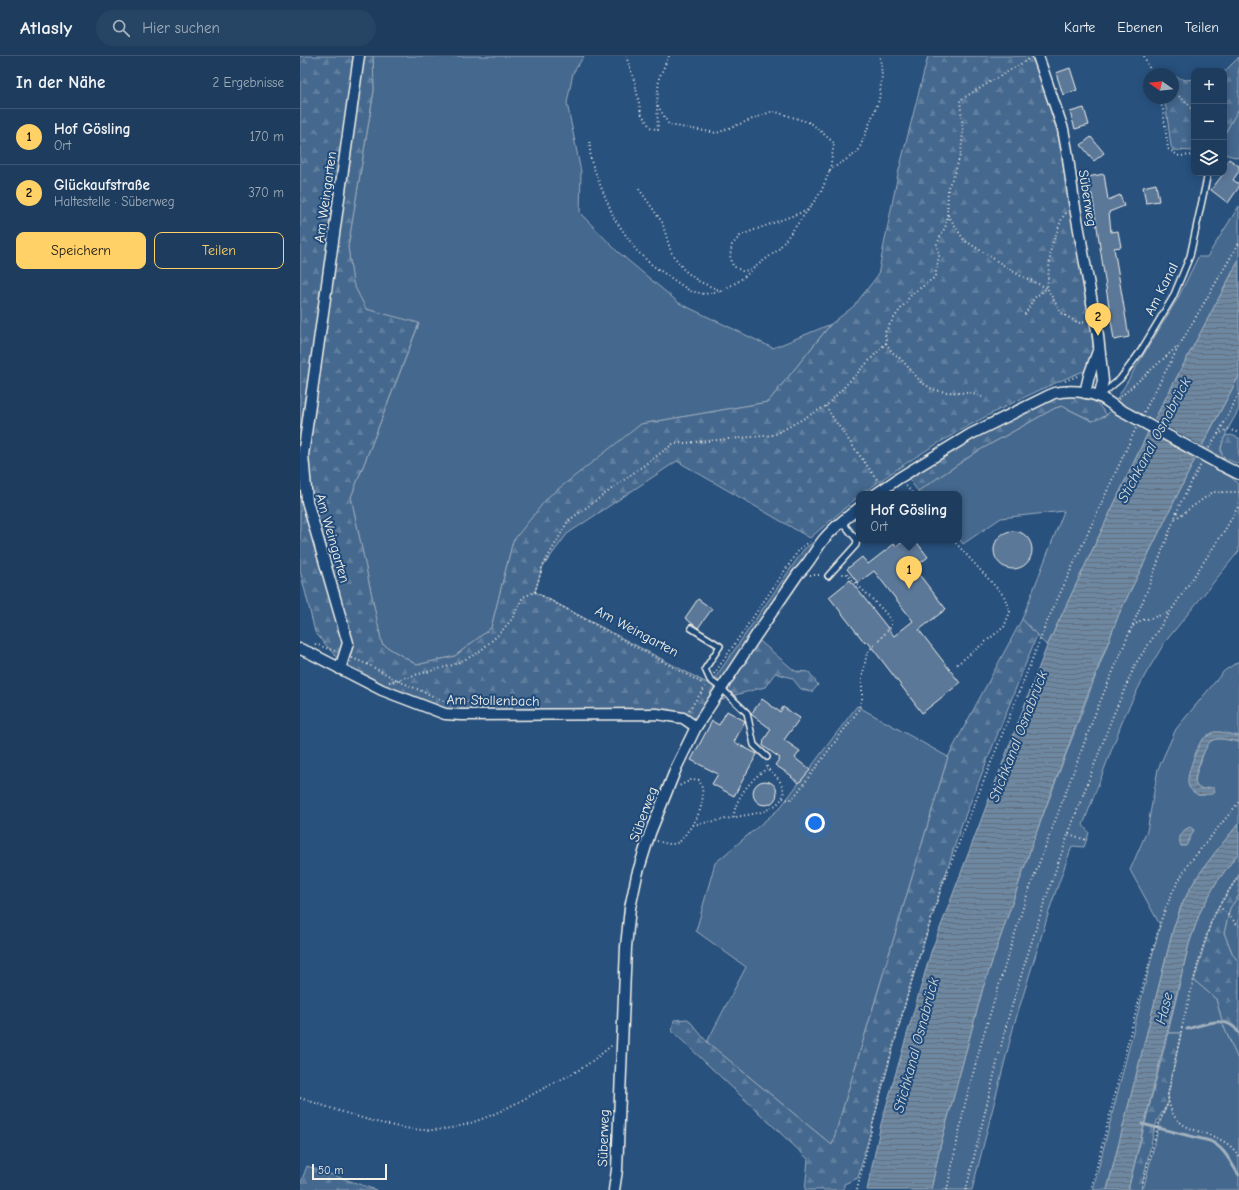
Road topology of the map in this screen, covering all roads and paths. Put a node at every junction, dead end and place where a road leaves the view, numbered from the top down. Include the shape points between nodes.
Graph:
1 (359, 56) edge
2 (626, 56) edge
3 (669, 56) edge
4 (880, 56) edge
5 (1033, 56) edge
6 (1038, 56) edge
7 (1144, 56) edge
8 (1150, 68) edge
9 (1179, 96) edge
10 (657, 104) junction
11 (1161, 104) edge
12 (1191, 107) edge
13 (589, 138) dead end
14 (1191, 155) edge
15 (830, 170) junction
16 (1207, 176) edge
17 (639, 189) dead end
18 (1074, 202) junction
19 (808, 210) junction
20 (947, 214) junction
21 (1239, 243) edge
22 (752, 270) junction
23 (1047, 288) junction
24 (721, 291) junction
25 (1024, 316) dead end
26 (1095, 322) junction
27 (886, 343) junction
28 (1179, 346) junction
29 (1099, 347) junction
30 (1085, 393) junction
31 (1239, 394) edge
32 (982, 397) dead end
33 (1099, 397) junction
34 (826, 406) junction
35 (1115, 407) junction
36 (1143, 414) dead end
37 (1136, 428) dead end
38 (1239, 433) edge
39 (1217, 435) junction
40 (1208, 449) dead end
41 (1202, 461) dead end
42 (1239, 474) edge
43 (880, 491) edge
44 (1239, 492) edge
45 (1239, 505) edge
46 (856, 510) edge
47 (1174, 519) junction
48 (842, 522) junction
49 (856, 539) edge
50 (856, 543) edge
51 (956, 543) edge
52 (798, 574) junction
53 (828, 576) junction
54 (535, 592) junction
55 (1169, 612) junction
56 (1132, 627) junction
57 (691, 628) dead end
58 (313, 643) dead end
59 (300, 649) edge
60 (345, 655) junction
61 (955, 666) dead end
62 (340, 669) junction
63 (396, 679) junction
64 (374, 686) junction
65 (721, 688) junction
66 (515, 704) dead end
67 (683, 718) junction
68 (696, 727) junction
69 (767, 756) joint
70 (767, 769) junction
71 (669, 784) junction
72 (782, 798) junction
73 (1239, 802) edge
74 (734, 817) junction
75 (693, 825) junction
76 (1069, 834) junction
77 (648, 838) junction
78 (1086, 840) dead end
79 (1239, 875) edge
80 (1219, 906) junction
81 (1239, 926) edge
82 (621, 1039) junction
83 (300, 1098) edge
84 (1168, 1103) junction
85 (1239, 1157) edge
86 (614, 1190) edge
87 (857, 1190) edge
88 (946, 1190) edge
89 (966, 1190) edge
90 (1091, 1190) edge
91 (1141, 1190) edge

1 - 60 street, Am Weingarten via 303,455 306,501 348,643
2 - 10 path via 641,113 650,127 658,130
3 - 10 path via 659,78
4 - 15 path via 882,76 879,100 858,152
5 - 20 path via 960,100 963,132 961,152 948,187
6 - 18 street, Süberweg via 1063,129
7 - 8 path
9 - 12 path
10 - 15 path via 669,125 717,133 773,111 811,123 834,143
11 - 14 path via 1168,149 1180,156
13 - 24 path via 591,161 603,194 614,218 636,250 652,265 690,291 705,294
15 - 19 path via 821,192
16 - 33 lane, Am Kanal via 1190,256 1173,297 1140,352 1120,378
17 - 24 path via 662,222 671,252 684,270 698,281
18 - 23 path via 1062,218 1051,248
18 - 26 street, Süberweg
19 - 22 path via 778,250
19 - 22 path via 742,235 732,244 730,256 733,266 742,271
20 - 23 path via 964,240 1019,275
20 - 27 path via 947,223 937,244 939,256 935,277 911,295 885,332
21 - 28 path
22 - 24 path
23 - 25 path via 1034,298
23 - 26 path via 1062,313 1078,323
26 - 29 street, Süberweg
27 - 32 path via 921,382 932,389 970,393
27 - 34 path
28 - 35 path
28 - 36 path
29 - 30 street, Süberweg
29 - 33 street, Süberweg via 1103,381
30 - 33 street
30 - 43 street via 1054,393 971,434
31 - 39 path
33 - 35 street
34 - 43 path
34 - 54 path via 774,435 673,444 568,521 542,568
35 - 42 street, bridge
37 - 87 path via 1047,622 941,888 882,1086
38 - 39 path via 1228,429
39 - 40 path
41 - 47 path
44 - 47 path via 1213,492
45 - 55 path
46 - 48 street, Süberweg
47 - 56 path
48 - 49 lane
48 - 52 street, Süberweg via 824,538
50 - 53 lane
51 - 61 path via 1004,596 1010,612 1004,627
52 - 53 path
52 - 65 street, Süberweg
53 - 72 path via 847,574 882,608 891,620 891,627 867,653 862,678 862,699 858,711 794,797 789,800
54 - 63 path via 522,597 512,619 478,653 453,665
54 - 67 path, Am Weingarten via 706,685
55 - 56 path via 1140,621
55 - 76 path via 1136,663 1112,718
56 - 88 path via 1097,709 1025,901 982,1040
57 - 65 lane, Am Weingarten via 720,646 705,670 710,680
58 - 60 path
59 - 62 street, Am Stollenbach
60 - 62 street, Am Weingarten
60 - 63 path
62 - 64 street, Am Stollenbach
63 - 64 path
63 - 66 path via 444,701
64 - 67 street, Am Stollenbach via 445,714 461,716 657,714
65 - 68 street, Süberweg
65 - 69 lane via 747,713 754,745
67 - 68 street, Am Stollenbach
68 - 71 street, Süberweg
69 - 70 path
70 - 72 path via 780,780 784,790
70 - 74 path via 749,785 734,810
71 - 75 path via 680,786 694,779 699,780 702,800 699,815
71 - 77 street, Süberweg
72 - 74 path via 769,810
73 - 90 path via 1187,866 1161,920
74 - 75 path
75 - 77 path via 679,842 673,844
76 - 78 path
76 - 89 path via 1044,903 1007,1022
77 - 82 street, Süberweg via 630,908
79 - 80 path
80 - 81 path
80 - 84 path via 1200,956 1184,1018
82 - 83 path via 587,1065 515,1104 446,1129 407,1128
82 - 86 street, Süberweg
84 - 85 path via 1182,1125 1218,1137 1229,1144
84 - 91 path via 1159,1122

